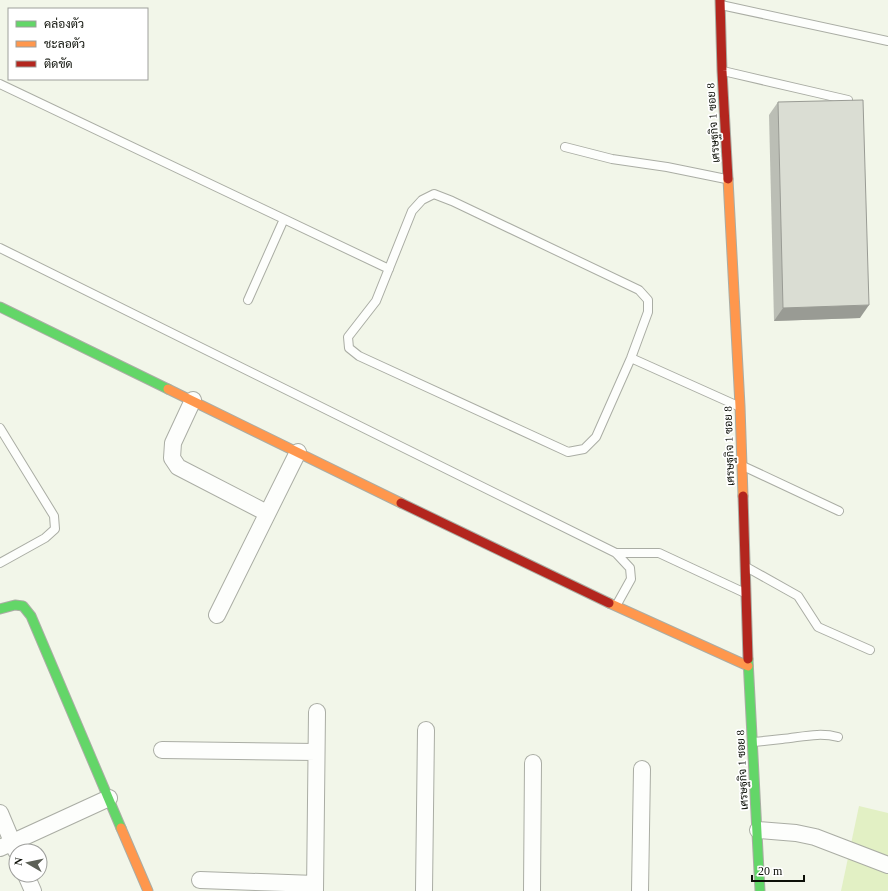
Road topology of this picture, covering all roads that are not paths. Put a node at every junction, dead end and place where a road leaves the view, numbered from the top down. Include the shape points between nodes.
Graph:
1 (720, 2) edge
2 (888, 40) edge
3 (722, 70) junction
4 (0, 84) edge
5 (848, 100) edge
6 (565, 146) dead end
7 (729, 180) junction
8 (284, 219) junction
9 (0, 248) edge
10 (390, 269) junction
11 (248, 300) dead end
12 (0, 306) edge
13 (631, 358) junction
14 (193, 400) junction
15 (740, 406) junction
16 (0, 428) edge
17 (298, 452) junction
18 (742, 466) junction
19 (839, 511) dead end
20 (268, 513) junction
21 (616, 553) junction
22 (0, 563) edge
23 (746, 566) junction
24 (746, 594) junction
25 (616, 606) junction
26 (0, 609) edge
27 (217, 615) dead end
28 (870, 650) dead end
29 (748, 666) junction
30 (317, 712) dead end
31 (426, 730) dead end
32 (838, 736) dead end
33 (753, 742) junction
34 (162, 750) dead end
35 (316, 752) junction
36 (533, 763) dead end
37 (642, 769) dead end
38 (109, 798) junction
39 (0, 813) edge
40 (758, 830) junction
41 (9, 843) edge
42 (18, 843) edge
43 (888, 865) edge
44 (200, 880) dead end
45 (315, 887) edge
46 (148, 891) edge
47 (424, 891) edge
48 (532, 891) edge
49 (640, 891) edge
50 (760, 891) edge

1 - 2 lane
1 - 3 street, เศรษฐกิจ 1 ซอย 8
3 - 5 lane
3 - 7 street, เศรษฐกิจ 1 ซอย 8
4 - 8 lane
6 - 7 lane via 612,159
7 - 15 street, เศรษฐกิจ 1 ซอย 8
8 - 10 lane
8 - 11 lane
9 - 21 lane
10 - 13 lane via 412,211 422,200 434,194 639,290 648,300 648,312
10 - 13 lane via 376,301 348,337 349,348 359,356 568,452 584,449 596,437
12 - 14 street
13 - 15 lane
14 - 17 street
14 - 20 street via 173,443 172,458 178,467
15 - 18 street, เศรษฐกิจ 1 ซอย 8
16 - 22 lane via 54,516 55,529 45,538
17 - 20 street
17 - 25 street
18 - 19 lane
18 - 23 street, เศรษฐกิจ 1 ซอย 8
20 - 27 street
21 - 24 lane via 659,553
21 - 25 lane via 630,568 631,579
23 - 24 street, เศรษฐกิจ 1 ซอย 8
23 - 28 lane via 798,596 818,627
24 - 29 street, เศรษฐกิจ 1 ซอย 8
25 - 29 street
26 - 38 street via 15,605 23,606 32,616
29 - 33 street, เศรษฐกิจ 1 ซอย 8
30 - 35 street
31 - 47 street
32 - 33 lane via 807,735
33 - 40 street, เศรษฐกิจ 1 ซอย 8
34 - 35 street
35 - 45 street
36 - 48 street
37 - 49 street
38 - 42 street
38 - 46 street
39 - 41 street
40 - 43 street via 815,837
40 - 50 street, เศรษฐกิจ 1 ซอย 8
44 - 45 street

